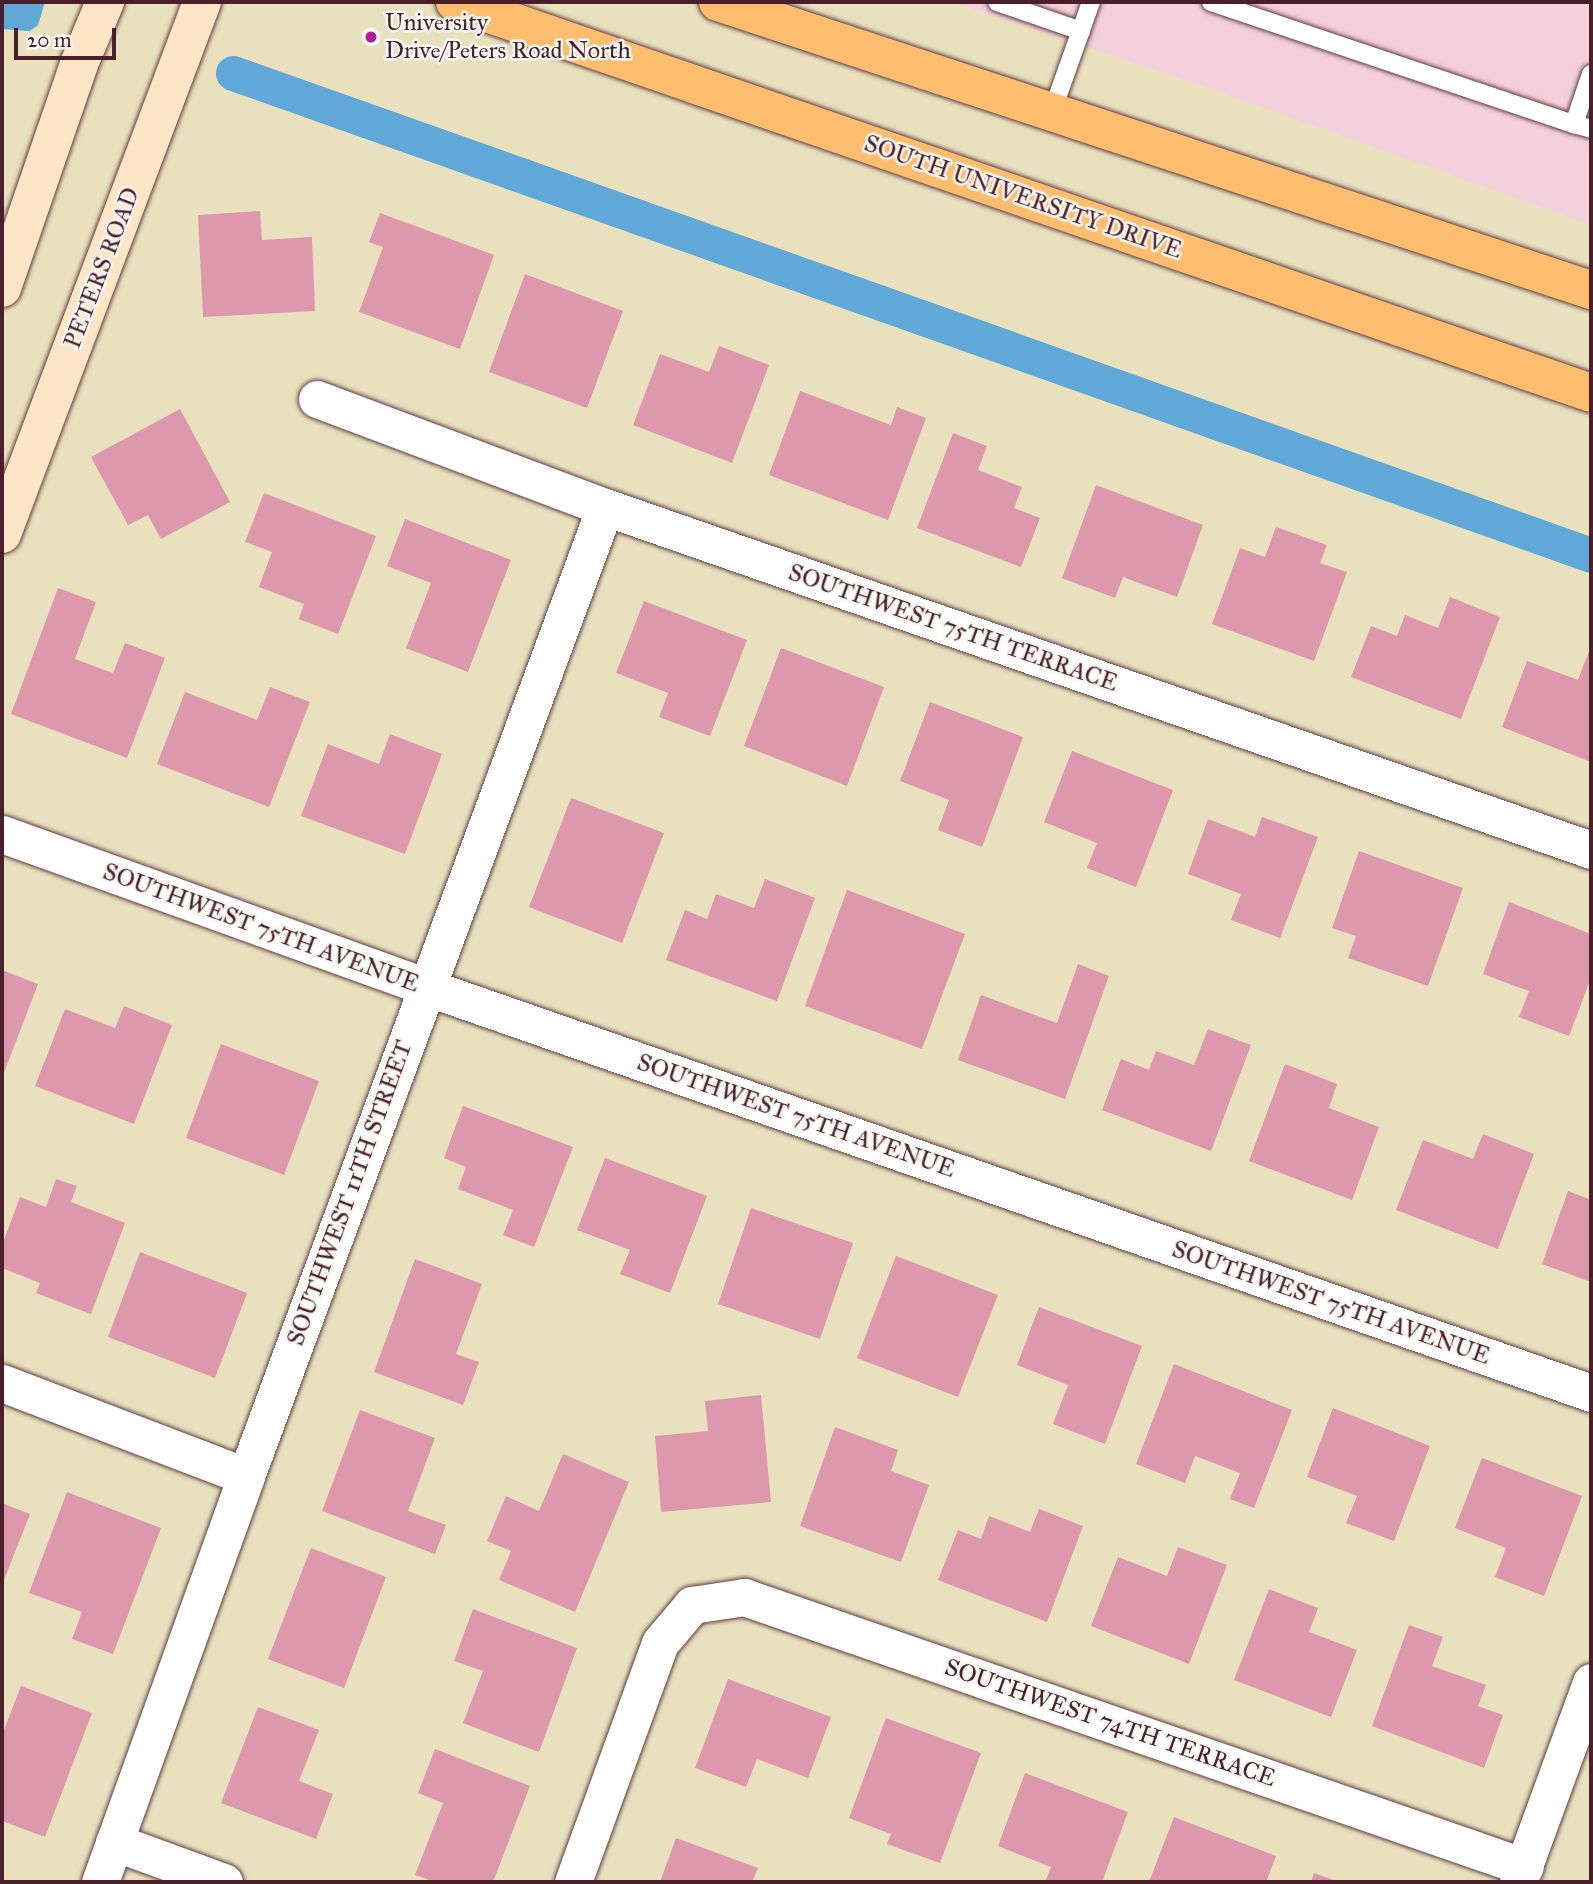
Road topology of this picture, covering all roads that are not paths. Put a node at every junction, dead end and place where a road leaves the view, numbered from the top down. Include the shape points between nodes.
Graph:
1 (106, 2) edge
2 (202, 2) edge
3 (455, 2) edge
4 (718, 2) edge
5 (997, 2) edge
6 (1091, 2) edge
7 (1211, 2) edge
8 (1081, 31) junction
9 (1591, 74) edge
10 (1052, 112) junction
11 (1583, 127) edge
12 (2, 288) edge
13 (1591, 290) edge
14 (1591, 393) edge
15 (317, 400) dead end
16 (605, 507) junction
17 (2, 534) edge
18 (2, 834) edge
19 (1591, 850) edge
20 (426, 987) junction
21 (2, 1383) edge
22 (1591, 1394) edge
23 (246, 1476) junction
24 (1591, 1682) edge
25 (114, 1842) junction
26 (1522, 1874) edge
27 (100, 1882) edge
28 (225, 1882) edge
29 (573, 1882) edge

1 - 12 main road via 79,64
2 - 17 main road, PETERS ROAD
3 - 14 main road, SOUTH UNIVERSITY DRIVE
4 - 10 main road
5 - 8 lane
6 - 8 lane
7 - 11 lane
8 - 10 lane
9 - 11 lane
10 - 13 main road
15 - 16 street, SOUTHWEST 75TH TERRACE
16 - 19 street, SOUTHWEST 75TH TERRACE
16 - 20 street, SOUTHWEST 11TH STREET
18 - 20 street, SOUTHWEST 75TH AVENUE
20 - 22 street, SOUTHWEST 75TH AVENUE
20 - 23 street, SOUTHWEST 11TH STREET
21 - 23 street
23 - 25 street, SOUTHWEST 11TH STREET
24 - 26 street
25 - 27 street, SOUTHWEST 11TH STREET
25 - 28 street
26 - 29 street, SOUTHWEST 74TH TERRACE via 744,1597 692,1605 660,1643

